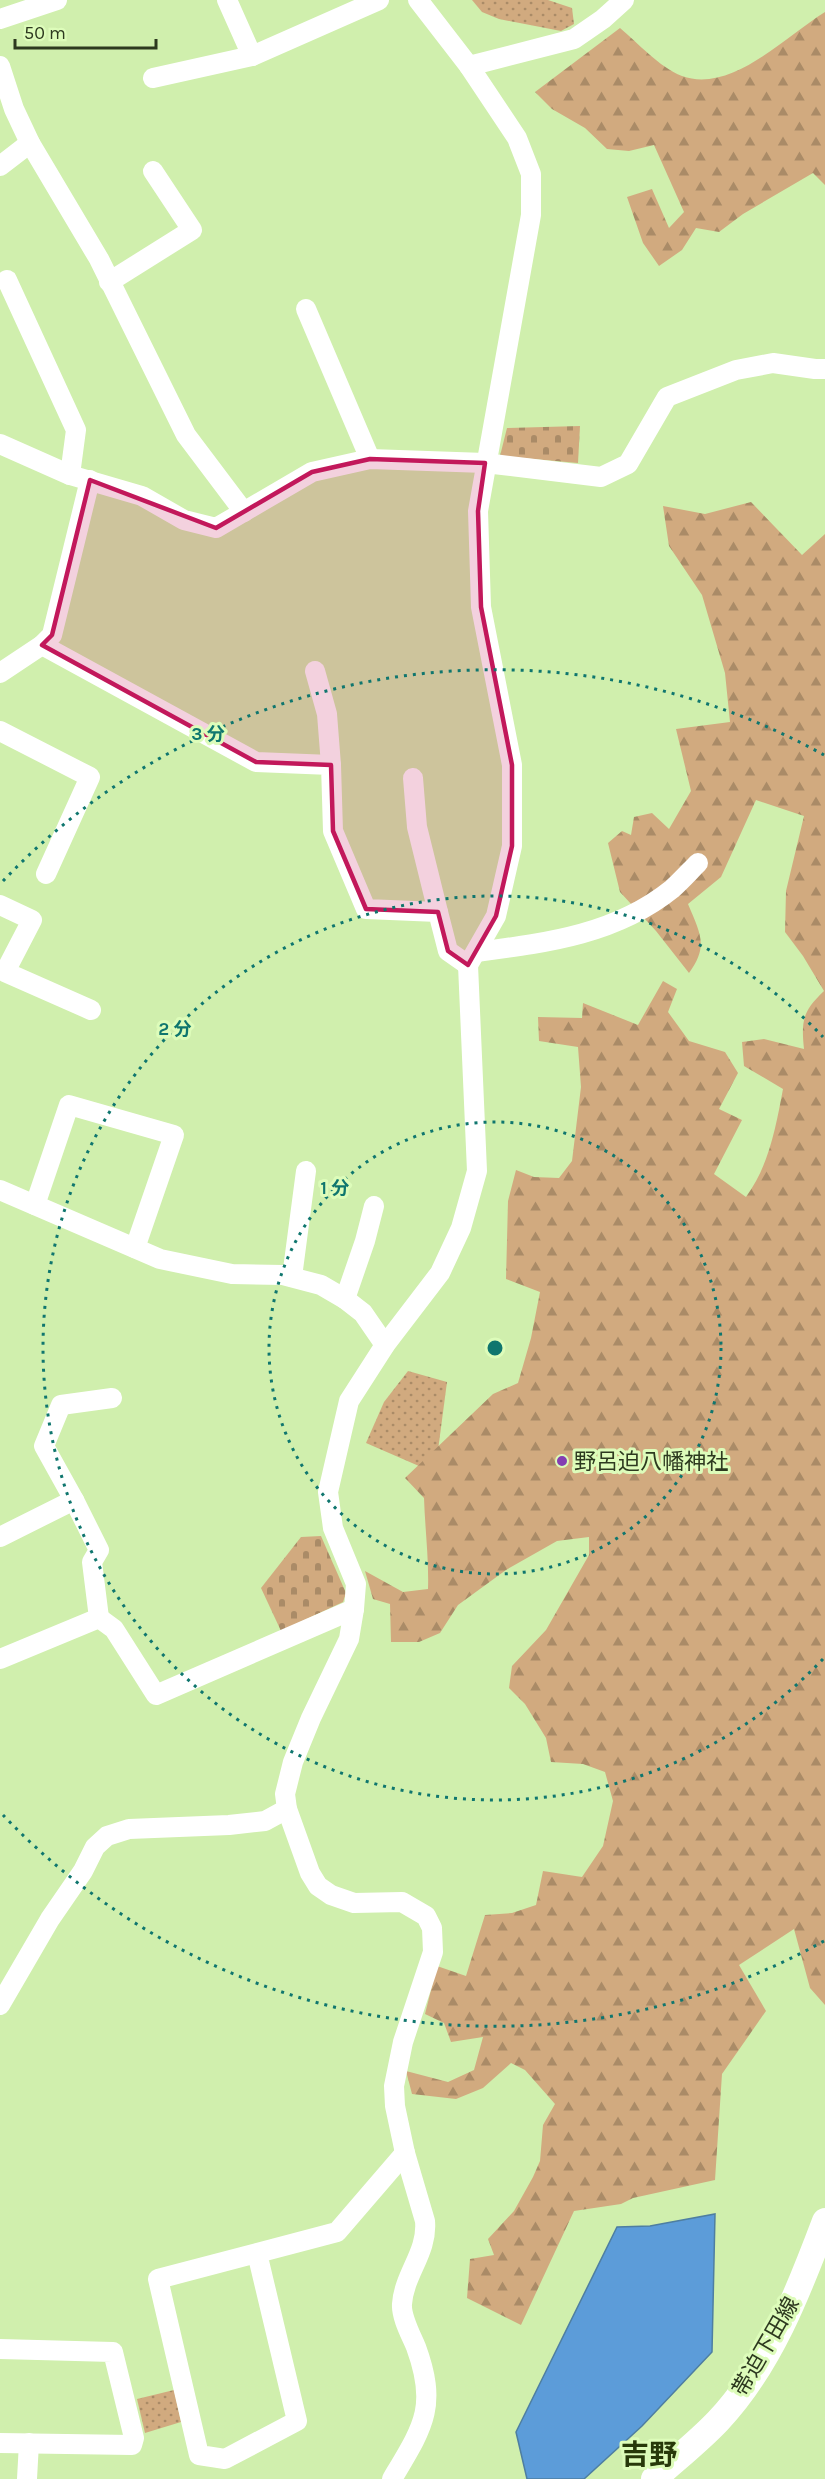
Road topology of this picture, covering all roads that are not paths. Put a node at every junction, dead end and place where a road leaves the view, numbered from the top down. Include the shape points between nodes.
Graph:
1 (57, 0) edge
2 (227, 0) edge
3 (379, 0) edge
4 (418, 0) edge
5 (624, 0) edge
6 (0, 19) edge
7 (252, 56) junction
8 (0, 66) edge
9 (469, 66) junction
10 (153, 78) dead end
11 (30, 143) junction
12 (0, 166) edge
13 (153, 171) dead end
14 (7, 279) dead end
15 (110, 282) junction
16 (306, 309) dead end
17 (825, 369) edge
18 (0, 444) edge
19 (370, 459) junction
20 (485, 463) junction
21 (70, 475) junction
22 (90, 480) junction
23 (244, 512) junction
24 (42, 645) junction
25 (315, 671) dead end
26 (0, 673) edge
27 (0, 731) edge
28 (331, 765) junction
29 (413, 778) dead end
30 (698, 863) dead end
31 (46, 874) dead end
32 (0, 905) edge
33 (438, 912) junction
34 (472, 958) junction
35 (92, 1010) dead end
36 (306, 1171) dead end
37 (0, 1190) edge
38 (35, 1206) junction
39 (374, 1206) dead end
40 (135, 1248) junction
41 (292, 1277) junction
42 (345, 1299) junction
43 (385, 1345) junction
44 (112, 1398) dead end
45 (74, 1500) junction
46 (0, 1537) edge
47 (354, 1609) junction
48 (99, 1618) junction
49 (0, 1659) edge
50 (287, 1809) junction
51 (0, 2005) edge
52 (405, 2153) junction
53 (825, 2221) edge
54 (257, 2253) junction
55 (0, 2349) edge
56 (0, 2443) edge
57 (29, 2443) junction
58 (27, 2479) edge
59 (392, 2479) edge
60 (654, 2479) edge

1 - 6 street
2 - 7 street
3 - 7 street
4 - 9 street
5 - 9 street via 574,39
7 - 10 street
8 - 11 street
9 - 20 street via 517,138 531,174 531,215
11 - 12 street
11 - 15 street
13 - 15 street via 192,230
14 - 21 street via 76,430
15 - 23 street via 186,435
16 - 19 street
17 - 20 street via 773,363 736,370 667,397 628,464 601,477
18 - 21 street
19 - 20 street
19 - 23 street via 312,472
20 - 34 street via 478,511 481,607 512,765 512,846 496,916
21 - 22 street
22 - 23 street via 142,496 184,520 216,528
22 - 24 street via 52,635
24 - 26 street
24 - 28 street via 256,762
25 - 28 street via 327,714
27 - 31 street via 90,777
28 - 33 street via 333,831 366,909
29 - 33 street via 417,827
30 - 34 street via 671,889 627,917 592,932
32 - 35 street via 32,920 5,972
33 - 34 street via 448,951
34 - 43 street via 477,1171 461,1228 440,1274
36 - 41 street
37 - 38 street
38 - 40 street
38 - 40 street via 69,1105 174,1135
39 - 42 street
40 - 41 street via 160,1259 232,1274
41 - 42 street via 321,1285
42 - 43 street via 363,1313
43 - 47 street via 349,1401 328,1492 333,1528 356,1584
44 - 45 street via 61,1406 44,1446
45 - 46 street
45 - 48 street via 99,1550 92,1562
47 - 48 street via 156,1695 114,1629
47 - 50 street via 349,1639 293,1762 285,1794
48 - 49 street
50 - 51 street via 265,1821 129,1829 107,1836 95,1847
50 - 52 street via 318,1886 354,1903 402,1902 426,1916 432,1928 433,1952 396,2068 395,2106
52 - 54 street via 337,2232
52 - 59 street via 426,2233 401,2307 425,2371 427,2406 418,2435
53 - 60 main road, 帯迫下田線 via 804,2277 750,2382 719,2421
54 - 54 street via 158,2279 199,2455 225,2459 297,2421
55 - 57 street via 114,2352 134,2438 132,2445
56 - 57 street
57 - 58 street

